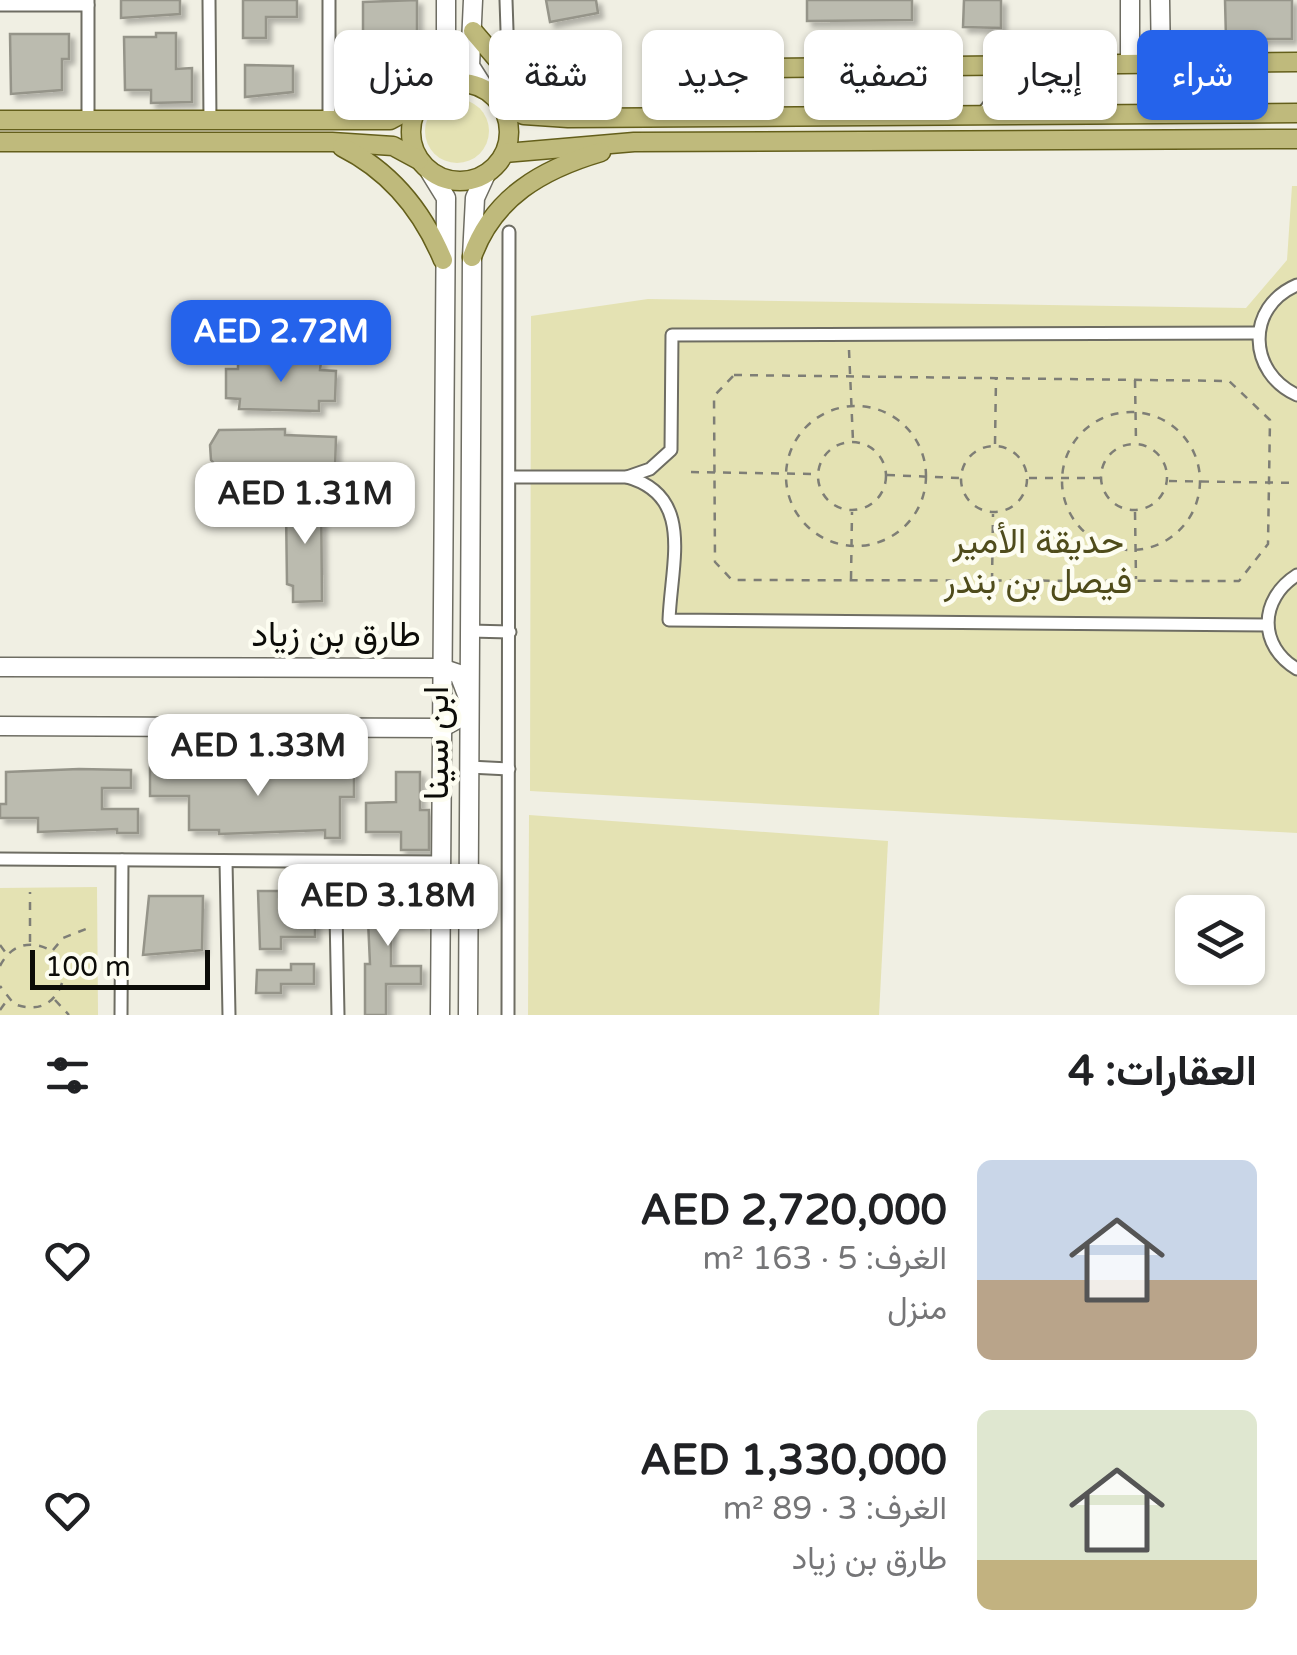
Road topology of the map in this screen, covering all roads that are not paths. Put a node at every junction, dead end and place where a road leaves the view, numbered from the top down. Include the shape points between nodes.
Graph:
1 (209, 0) edge
2 (329, 0) edge
3 (446, 0) edge
4 (472, 0) edge
5 (506, 0) edge
6 (1130, 0) edge
7 (1160, 0) edge
8 (88, 2) edge
9 (0, 4) edge
10 (446, 30) edge
11 (472, 30) junction
12 (507, 30) dead end
13 (1160, 30) edge
14 (489, 50) edge
15 (1268, 62) edge
16 (1297, 62) edge
17 (1130, 63) junction
18 (1137, 63) edge
19 (784, 68) edge
20 (469, 86) edge
21 (484, 88) junction
22 (489, 93) edge
23 (1297, 113) edge
24 (1268, 114) edge
25 (1137, 115) edge
26 (784, 117) edge
27 (0, 120) edge
28 (88, 120) junction
29 (329, 120) junction
30 (334, 120) edge
31 (414, 120) edge
32 (509, 120) edge
33 (210, 121) junction
34 (1297, 140) edge
35 (0, 142) edge
36 (332, 142) junction
37 (634, 142) junction
38 (505, 153) junction
39 (425, 166) junction
40 (486, 174) junction
41 (509, 232) dead end
42 (472, 257) junction
43 (444, 260) junction
44 (1297, 285) edge
45 (1258, 333) junction
46 (1297, 395) edge
47 (510, 477) junction
48 (627, 477) junction
49 (1297, 575) edge
50 (1267, 625) junction
51 (470, 631) junction
52 (510, 632) junction
53 (0, 667) edge
54 (441, 668) junction
55 (1297, 670) edge
56 (470, 700) junction
57 (0, 726) edge
58 (441, 728) junction
59 (469, 767) junction
60 (509, 769) junction
61 (0, 860) edge
62 (122, 860) junction
63 (226, 861) junction
64 (335, 862) junction
65 (440, 862) junction
66 (121, 1015) edge
67 (229, 1015) edge
68 (338, 1015) edge
69 (440, 1015) edge
70 (468, 1015) edge
71 (508, 1015) edge

1 - 33 street
2 - 29 street
3 - 10 street
4 - 11 street
5 - 12 street
6 - 17 street
7 - 13 street
8 - 9 street
8 - 28 street
11 - 14 main road
11 - 21 street via 470,66
15 - 16 main road
17 - 18 main road
17 - 19 main road
20 - 21 main road
21 - 22 main road
23 - 24 main road
25 - 26 main road
27 - 28 main road
28 - 33 main road
29 - 30 main road
29 - 33 main road
31 - 39 main road via 410,133
32 - 38 main road
34 - 37 main road
35 - 36 main road
36 - 39 main road via 394,146
36 - 43 main road via 402,192 428,224
37 - 38 main road
37 - 42 main road via 560,164 518,188 480,234
38 - 40 main road
39 - 40 main road via 458,182
39 - 43 street, ابن سينا via 446,198
40 - 42 street, ابن سينا via 475,198
41 - 47 street
42 - 51 street, ابن سينا
43 - 54 street, ابن سينا
44 - 45 street via 1274,299
45 - 46 street via 1266,370
45 - 48 street via 672,336 671,450 650,469
47 - 48 street
47 - 52 street
48 - 50 street via 648,483 673,516 668,620
49 - 50 street via 1272,599
50 - 55 street via 1273,648
51 - 52 street
51 - 56 street, ابن سينا
52 - 60 street
53 - 54 street, طارق بن زياد
54 - 56 street, طارق بن زياد via 465,682
54 - 58 street, ابن سينا
56 - 58 street via 457,722
56 - 59 street, ابن سينا
57 - 58 street
58 - 65 street, ابن سينا
59 - 60 street
59 - 70 street, ابن سينا
60 - 71 street
61 - 62 street
62 - 63 street
62 - 66 street
63 - 64 street
63 - 67 street
64 - 65 street
64 - 68 street
65 - 69 street, ابن سينا

